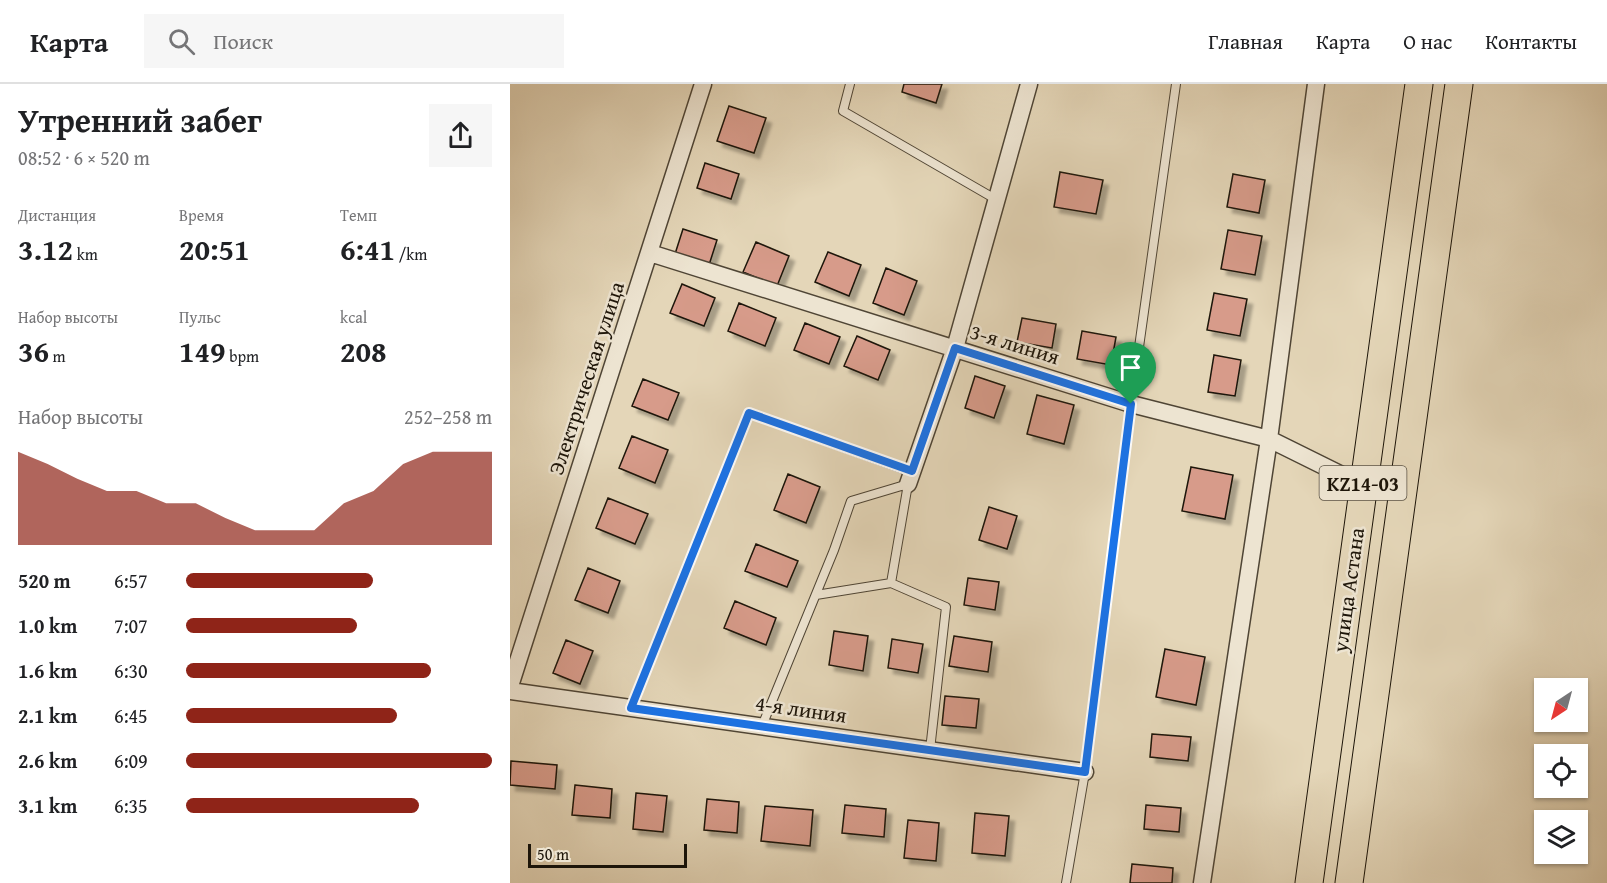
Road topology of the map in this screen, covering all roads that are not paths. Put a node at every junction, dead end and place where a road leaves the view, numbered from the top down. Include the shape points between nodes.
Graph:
1 (703, 84) edge
2 (850, 84) edge
3 (1029, 84) edge
4 (1176, 84) edge
5 (1316, 84) edge
6 (1419, 84) edge
7 (1459, 84) edge
8 (997, 200) junction
9 (650, 253) junction
10 (955, 348) junction
11 (1131, 404) junction
12 (1269, 439) junction
13 (910, 478) junction
14 (1362, 485) junction
15 (891, 584) junction
16 (816, 595) junction
17 (510, 686) edge
18 (510, 691) edge
19 (631, 708) junction
20 (762, 726) junction
21 (930, 750) junction
22 (1085, 772) junction
23 (1066, 883) edge
24 (1202, 883) edge
25 (1309, 883) edge
26 (1349, 883) edge

1 - 9 street, Электрическая улица
2 - 8 lane via 843,111
3 - 8 street
4 - 11 lane
5 - 12 street
6 - 14 main road, улица Астана / KZ14-03
7 - 26 main road, улица Астана / KZ14-03
8 - 10 street
9 - 10 street, 3-я линия
9 - 17 street, Электрическая улица
10 - 11 street, 3-я линия
10 - 13 street
11 - 12 street, 3-я линия
11 - 22 lane
12 - 14 street, 3-я линия
12 - 24 street
13 - 15 lane
13 - 16 lane via 851,501
13 - 19 lane via 749,413
14 - 25 main road, улица Астана / KZ14-03
15 - 16 lane
15 - 21 lane via 946,607
16 - 20 lane
18 - 19 street, 4-я линия
19 - 20 street, 4-я линия
20 - 21 street, 4-я линия
21 - 22 street, 4-я линия
22 - 23 lane

